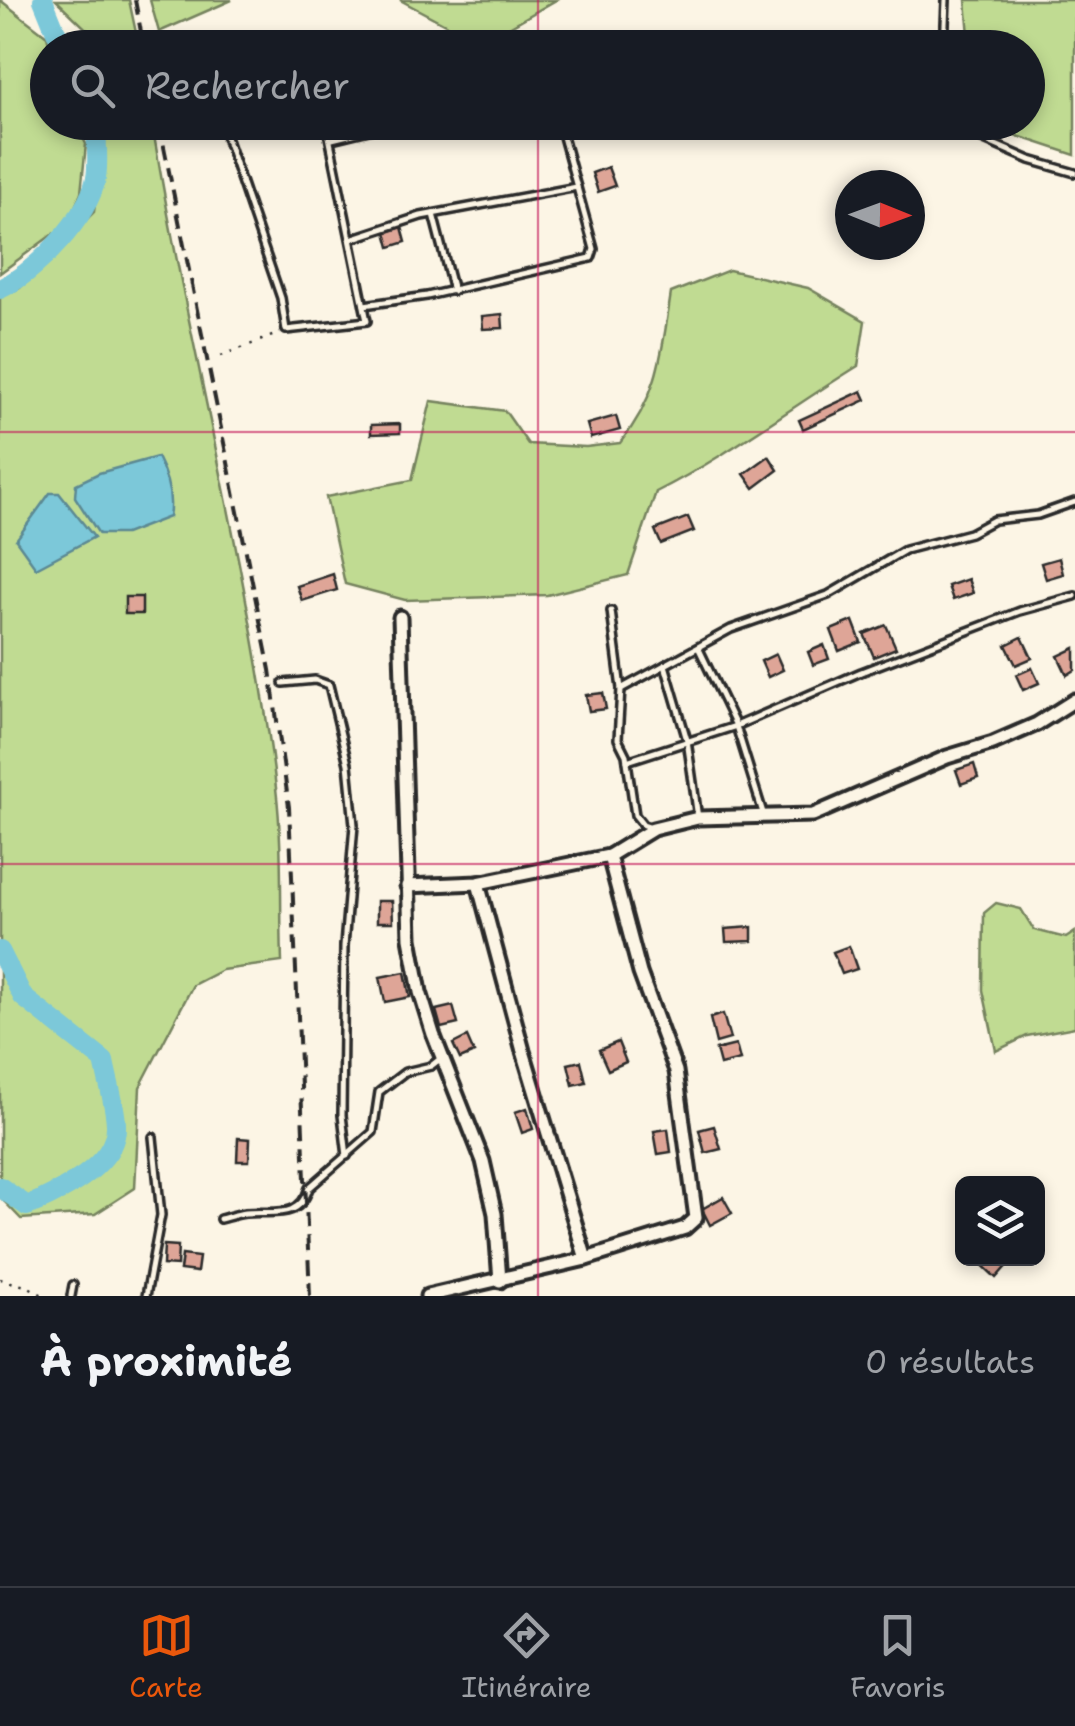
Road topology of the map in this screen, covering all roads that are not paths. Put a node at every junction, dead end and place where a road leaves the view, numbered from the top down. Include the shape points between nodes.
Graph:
1 (946, 0) edge
2 (945, 30) edge
3 (227, 140) edge
4 (330, 140) edge
5 (564, 140) edge
6 (984, 140) edge
7 (1075, 173) edge
8 (577, 187) junction
9 (433, 214) junction
10 (350, 239) junction
11 (453, 291) junction
12 (364, 305) junction
13 (1075, 502) edge
14 (1075, 596) edge
15 (611, 611) dead end
16 (400, 616) dead end
17 (699, 648) junction
18 (665, 665) junction
19 (283, 682) dead end
20 (621, 690) junction
21 (1075, 700) edge
22 (736, 726) junction
23 (687, 740) junction
24 (627, 761) junction
25 (764, 817) junction
26 (698, 818) junction
27 (653, 828) junction
28 (609, 856) junction
29 (478, 884) junction
30 (406, 886) junction
31 (442, 1056) junction
32 (154, 1137) dead end
33 (347, 1156) junction
34 (220, 1219) dead end
35 (586, 1260) junction
36 (500, 1281) junction
37 (73, 1286) dead end
38 (72, 1296) edge
39 (146, 1296) edge
40 (427, 1296) edge

1 - 2 lane
3 - 12 lane via 286,330 364,322
4 - 10 lane
5 - 8 lane
6 - 7 lane
8 - 9 lane
8 - 11 lane via 594,249 590,258
9 - 10 lane
9 - 11 lane
10 - 12 lane
11 - 12 lane
13 - 17 lane via 905,550 828,595 731,629
14 - 22 lane via 946,638
15 - 20 lane
16 - 30 street
17 - 18 lane
17 - 22 lane
18 - 20 lane
18 - 23 lane
19 - 33 lane via 329,684 348,764 354,825 344,946
20 - 24 lane via 618,739
21 - 25 street via 994,743 813,815
22 - 23 lane
22 - 25 lane
23 - 24 lane
23 - 26 lane
24 - 27 lane via 634,815
25 - 26 street
26 - 27 street
27 - 28 street
28 - 29 street
28 - 35 street via 640,973 676,1071 696,1218 686,1228
29 - 30 street
29 - 35 street
30 - 31 street via 414,968
31 - 33 lane via 379,1092 373,1132
31 - 36 street via 483,1161
32 - 39 lane via 161,1214
33 - 34 lane via 292,1211
35 - 36 street
36 - 40 street
37 - 38 lane

